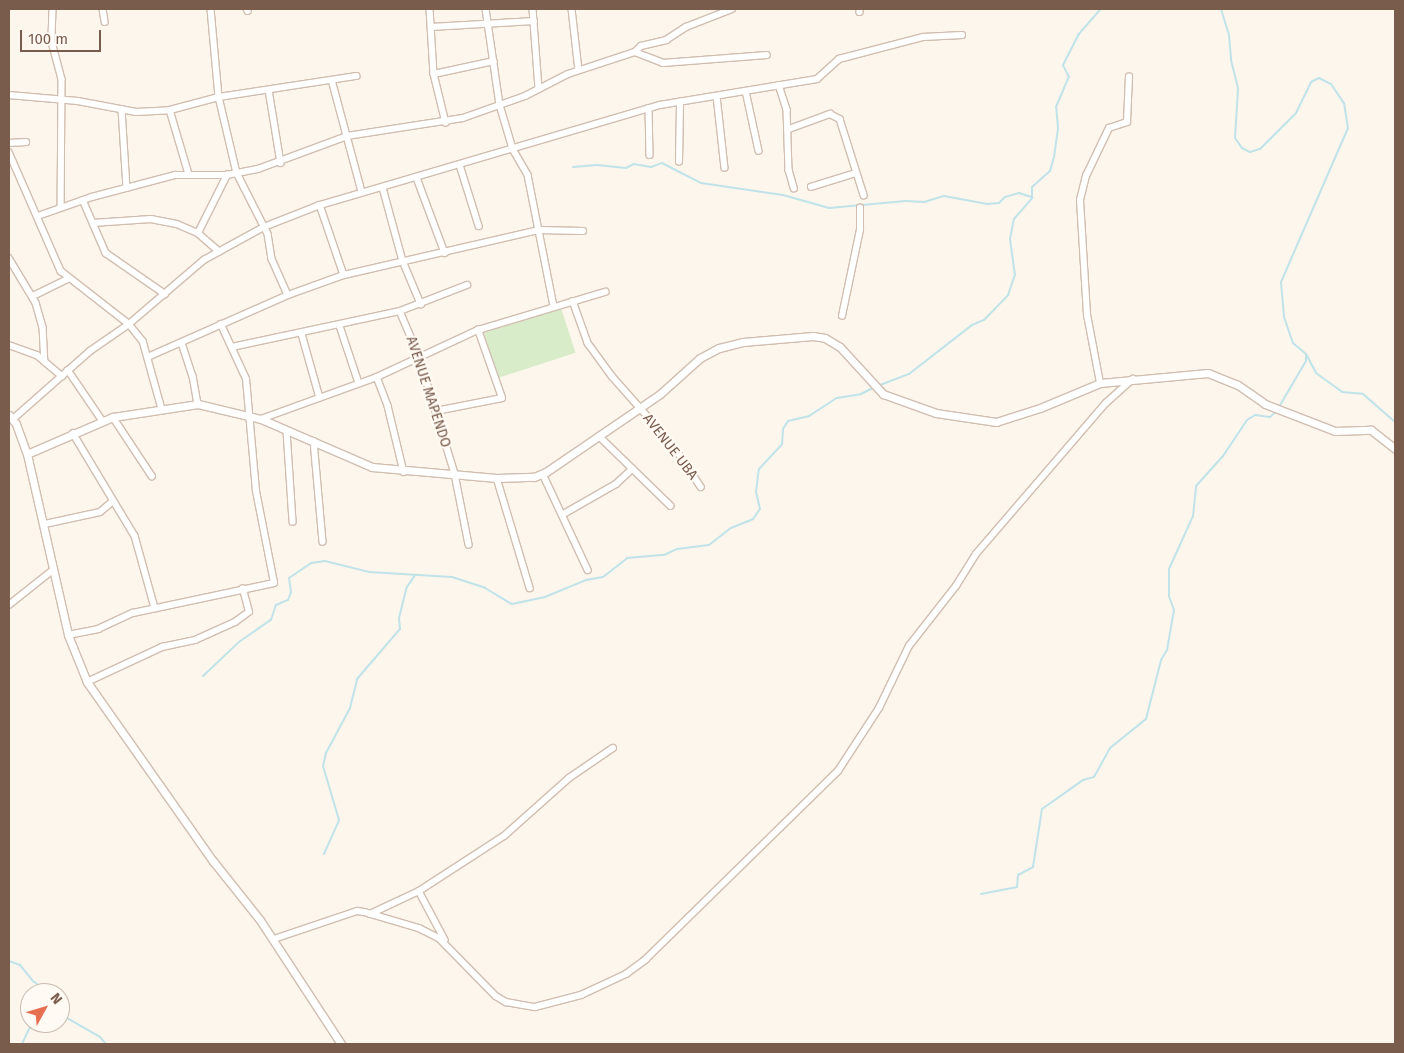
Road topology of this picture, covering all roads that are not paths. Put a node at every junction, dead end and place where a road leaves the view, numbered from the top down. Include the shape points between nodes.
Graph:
1 (53, 9) edge
2 (103, 9) edge
3 (211, 9) edge
4 (430, 9) edge
5 (486, 9) edge
6 (532, 9) edge
7 (572, 9) edge
8 (732, 9) edge
9 (534, 21) junction
10 (105, 22) dead end
11 (489, 26) junction
12 (431, 27) junction
13 (962, 35) dead end
14 (635, 52) junction
15 (767, 55) dead end
16 (494, 61) junction
17 (579, 70) junction
18 (434, 74) junction
19 (356, 76) dead end
20 (1129, 77) dead end
21 (332, 80) junction
22 (779, 86) junction
23 (539, 89) junction
24 (269, 90) junction
25 (746, 91) junction
26 (9, 95) edge
27 (717, 96) junction
28 (220, 97) junction
29 (62, 99) junction
30 (680, 102) junction
31 (500, 105) junction
32 (649, 108) junction
33 (122, 109) junction
34 (170, 110) junction
35 (446, 123) junction
36 (789, 129) junction
37 (347, 136) junction
38 (26, 142) dead end
39 (9, 143) edge
40 (513, 150) junction
41 (759, 151) dead end
42 (9, 152) edge
43 (650, 155) dead end
44 (679, 162) dead end
45 (281, 163) junction
46 (460, 165) junction
47 (725, 168) dead end
48 (237, 173) junction
49 (856, 173) junction
50 (190, 174) junction
51 (227, 176) junction
52 (417, 178) junction
53 (811, 187) dead end
54 (127, 188) junction
55 (383, 188) junction
56 (794, 188) dead end
57 (362, 192) junction
58 (864, 195) dead end
59 (83, 200) junction
60 (320, 205) junction
61 (61, 207) junction
62 (860, 208) dead end
63 (38, 216) junction
64 (93, 223) junction
65 (479, 226) dead end
66 (264, 227) junction
67 (539, 230) junction
68 (584, 232) dead end
69 (198, 233) junction
70 (219, 251) junction
71 (445, 253) junction
72 (9, 258) edge
73 (403, 261) junction
74 (344, 275) junction
75 (68, 279) junction
76 (467, 284) dead end
77 (605, 292) dead end
78 (165, 294) junction
79 (288, 295) junction
80 (32, 296) junction
81 (573, 301) junction
82 (421, 304) junction
83 (554, 306) junction
84 (400, 311) junction
85 (842, 316) dead end
86 (129, 324) junction
87 (221, 325) junction
88 (340, 326) junction
89 (478, 330) junction
90 (302, 334) junction
91 (182, 343) junction
92 (9, 345) edge
93 (232, 347) junction
94 (150, 356) junction
95 (419, 356) junction
96 (45, 361) junction
97 (68, 370) junction
98 (62, 376) junction
99 (377, 377) junction
100 (1134, 379) junction
101 (359, 383) junction
102 (1100, 383) junction
103 (320, 398) junction
104 (198, 404) junction
105 (639, 407) junction
106 (162, 409) junction
107 (436, 411) junction
108 (249, 415) junction
109 (11, 417) edge
110 (113, 417) junction
111 (102, 420) junction
112 (261, 420) junction
113 (287, 430) junction
114 (73, 433) junction
115 (599, 436) junction
116 (314, 441) junction
117 (1395, 449) edge
118 (27, 454) junction
119 (632, 469) junction
120 (404, 472) junction
121 (455, 474) junction
122 (543, 474) junction
123 (152, 476) dead end
124 (497, 478) junction
125 (701, 487) dead end
126 (112, 502) junction
127 (672, 506) dead end
128 (562, 515) junction
129 (294, 522) dead end
130 (45, 524) junction
131 (323, 542) dead end
132 (469, 545) dead end
133 (53, 570) junction
134 (588, 570) dead end
135 (530, 588) dead end
136 (243, 589) junction
137 (9, 605) edge
138 (155, 608) junction
139 (68, 635) junction
140 (87, 682) junction
141 (614, 748) dead end
142 (419, 891) junction
143 (370, 914) junction
144 (274, 939) junction
145 (447, 944) junction
146 (341, 1044) edge

1 - 29 street via 52,42 62,79
2 - 10 street
3 - 28 street
4 - 12 street
5 - 11 street
6 - 9 street
7 - 17 street
8 - 14 street via 686,26 666,40 641,46
9 - 11 street
9 - 23 street
11 - 12 street
11 - 16 street
12 - 18 street
13 - 22 street via 923,36 839,59 817,79
14 - 15 street via 662,63
14 - 17 street
16 - 18 street
16 - 31 street
17 - 23 street
18 - 35 street
19 - 21 street
20 - 102 street via 1127,122 1109,128 1086,176 1080,200 1087,315
21 - 24 street
21 - 37 street
22 - 25 street
22 - 36 street
23 - 31 street
24 - 28 street
24 - 45 street
25 - 27 street
25 - 41 street
26 - 29 street
27 - 30 street
27 - 47 street
28 - 34 street
28 - 48 street
29 - 33 street
29 - 61 street
30 - 32 street
30 - 44 street
31 - 35 street
31 - 40 street
32 - 40 street
32 - 43 street
33 - 34 street
33 - 54 street
34 - 50 street
35 - 37 street
36 - 49 street via 830,114 840,119
36 - 56 street via 789,170
37 - 45 street
37 - 57 street
38 - 39 street
40 - 46 street
40 - 67 street via 528,175
42 - 63 street
45 - 48 street
46 - 52 street
46 - 65 street
48 - 51 street
48 - 66 street
49 - 53 street
49 - 58 street
50 - 51 street
50 - 54 street
51 - 69 street
52 - 55 street
52 - 71 street
54 - 59 street
55 - 57 street
55 - 73 street
57 - 60 street
59 - 61 street
59 - 64 street
60 - 66 street
60 - 74 street
61 - 63 street
62 - 85 street via 860,230
63 - 75 street via 61,271
64 - 69 street via 151,219
64 - 78 street via 106,253
66 - 70 street
66 - 79 street via 272,259
67 - 68 street
67 - 71 street
67 - 83 street
69 - 70 street
70 - 78 street
71 - 73 street
72 - 80 street
73 - 74 street
73 - 82 street
74 - 79 street
75 - 80 street
75 - 86 street
76 - 82 street
77 - 81 street
78 - 86 street
79 - 87 street
80 - 96 street via 43,327
81 - 83 street
81 - 105 street, AVENUE UBA via 588,343
82 - 84 street
83 - 89 street
84 - 88 street
84 - 95 street, AVENUE MAPENDO
86 - 94 street via 138,333
86 - 97 street
87 - 91 street
87 - 93 street
88 - 90 street
88 - 101 street
89 - 95 street
89 - 107 street via 502,398
90 - 93 street
90 - 103 street
91 - 94 street
91 - 104 street
92 - 96 street
93 - 108 street via 246,379
94 - 106 street
95 - 99 street
95 - 107 street, AVENUE MAPENDO
96 - 98 street
97 - 98 street
97 - 111 street
98 - 109 street
99 - 101 street
99 - 120 street via 388,406
100 - 102 street
100 - 117 street via 1208,373 1238,386 1265,404 1334,431 1368,429
100 - 145 street via 1106,403 976,554 956,586 909,646 879,708 838,771 645,960 604,986 534,1007 506,1002 496,996
101 - 103 street
102 - 105 street via 1040,408 988,422 936,412 883,394 840,347 825,338 813,336 744,342 719,348 700,358 660,394
103 - 112 street
104 - 106 street
104 - 108 street
105 - 115 street
105 - 125 street, AVENUE UBA via 674,446
106 - 110 street
107 - 121 street, AVENUE MAPENDO
108 - 112 street
108 - 136 street via 256,491 274,583
109 - 118 street
110 - 111 street
110 - 123 street
111 - 114 street
112 - 113 street
113 - 116 street
113 - 129 street
114 - 118 street
114 - 126 street
115 - 119 street
115 - 122 street
116 - 120 street via 372,466
116 - 131 street
118 - 130 street
119 - 127 street
119 - 128 street via 616,484
120 - 121 street
121 - 124 street
121 - 132 street, AVENUE MAPENDO
122 - 124 street
122 - 128 street
124 - 135 street
126 - 130 street via 100,512
126 - 138 street via 135,536
128 - 134 street
130 - 133 street
133 - 137 street
133 - 139 street
136 - 138 street
136 - 140 street via 249,612 235,622 195,640 162,647
138 - 139 street via 132,613 98,629
139 - 140 street
140 - 144 street via 213,862
141 - 142 street via 570,778 504,836
142 - 143 street
142 - 145 street
143 - 144 street via 357,912
143 - 145 street via 419,928
144 - 146 street

